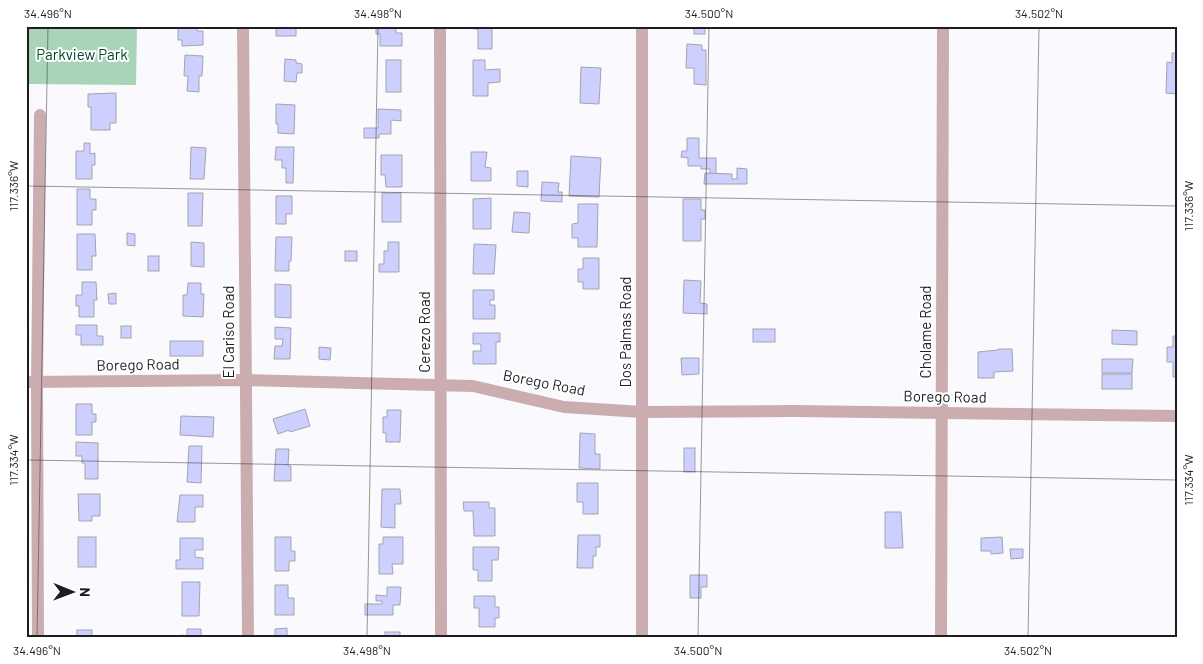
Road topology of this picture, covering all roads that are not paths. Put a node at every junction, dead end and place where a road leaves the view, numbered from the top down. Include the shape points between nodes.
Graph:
1 (243, 26) edge
2 (440, 26) edge
3 (642, 26) edge
4 (943, 26) edge
5 (40, 115) dead end
6 (246, 380) junction
7 (32, 382) edge
8 (441, 384) junction
9 (642, 412) junction
10 (942, 414) junction
11 (1177, 416) edge
12 (38, 638) edge
13 (248, 638) edge
14 (441, 638) edge
15 (642, 638) edge
16 (941, 638) edge

1 - 6 street, El Cariso Road
2 - 8 street, Cerezo Road
3 - 9 street, Dos Palmas Road
4 - 10 street, Cholame Road
5 - 7 street
6 - 7 street, Borego Road
6 - 8 street, Borego Road
6 - 13 street, El Cariso Road
7 - 12 street
8 - 9 street, Borego Road via 473,386 564,406
8 - 14 street, Cerezo Road
9 - 10 street, Borego Road
9 - 15 street, Dos Palmas Road
10 - 11 street, Borego Road
10 - 16 street, Cholame Road

